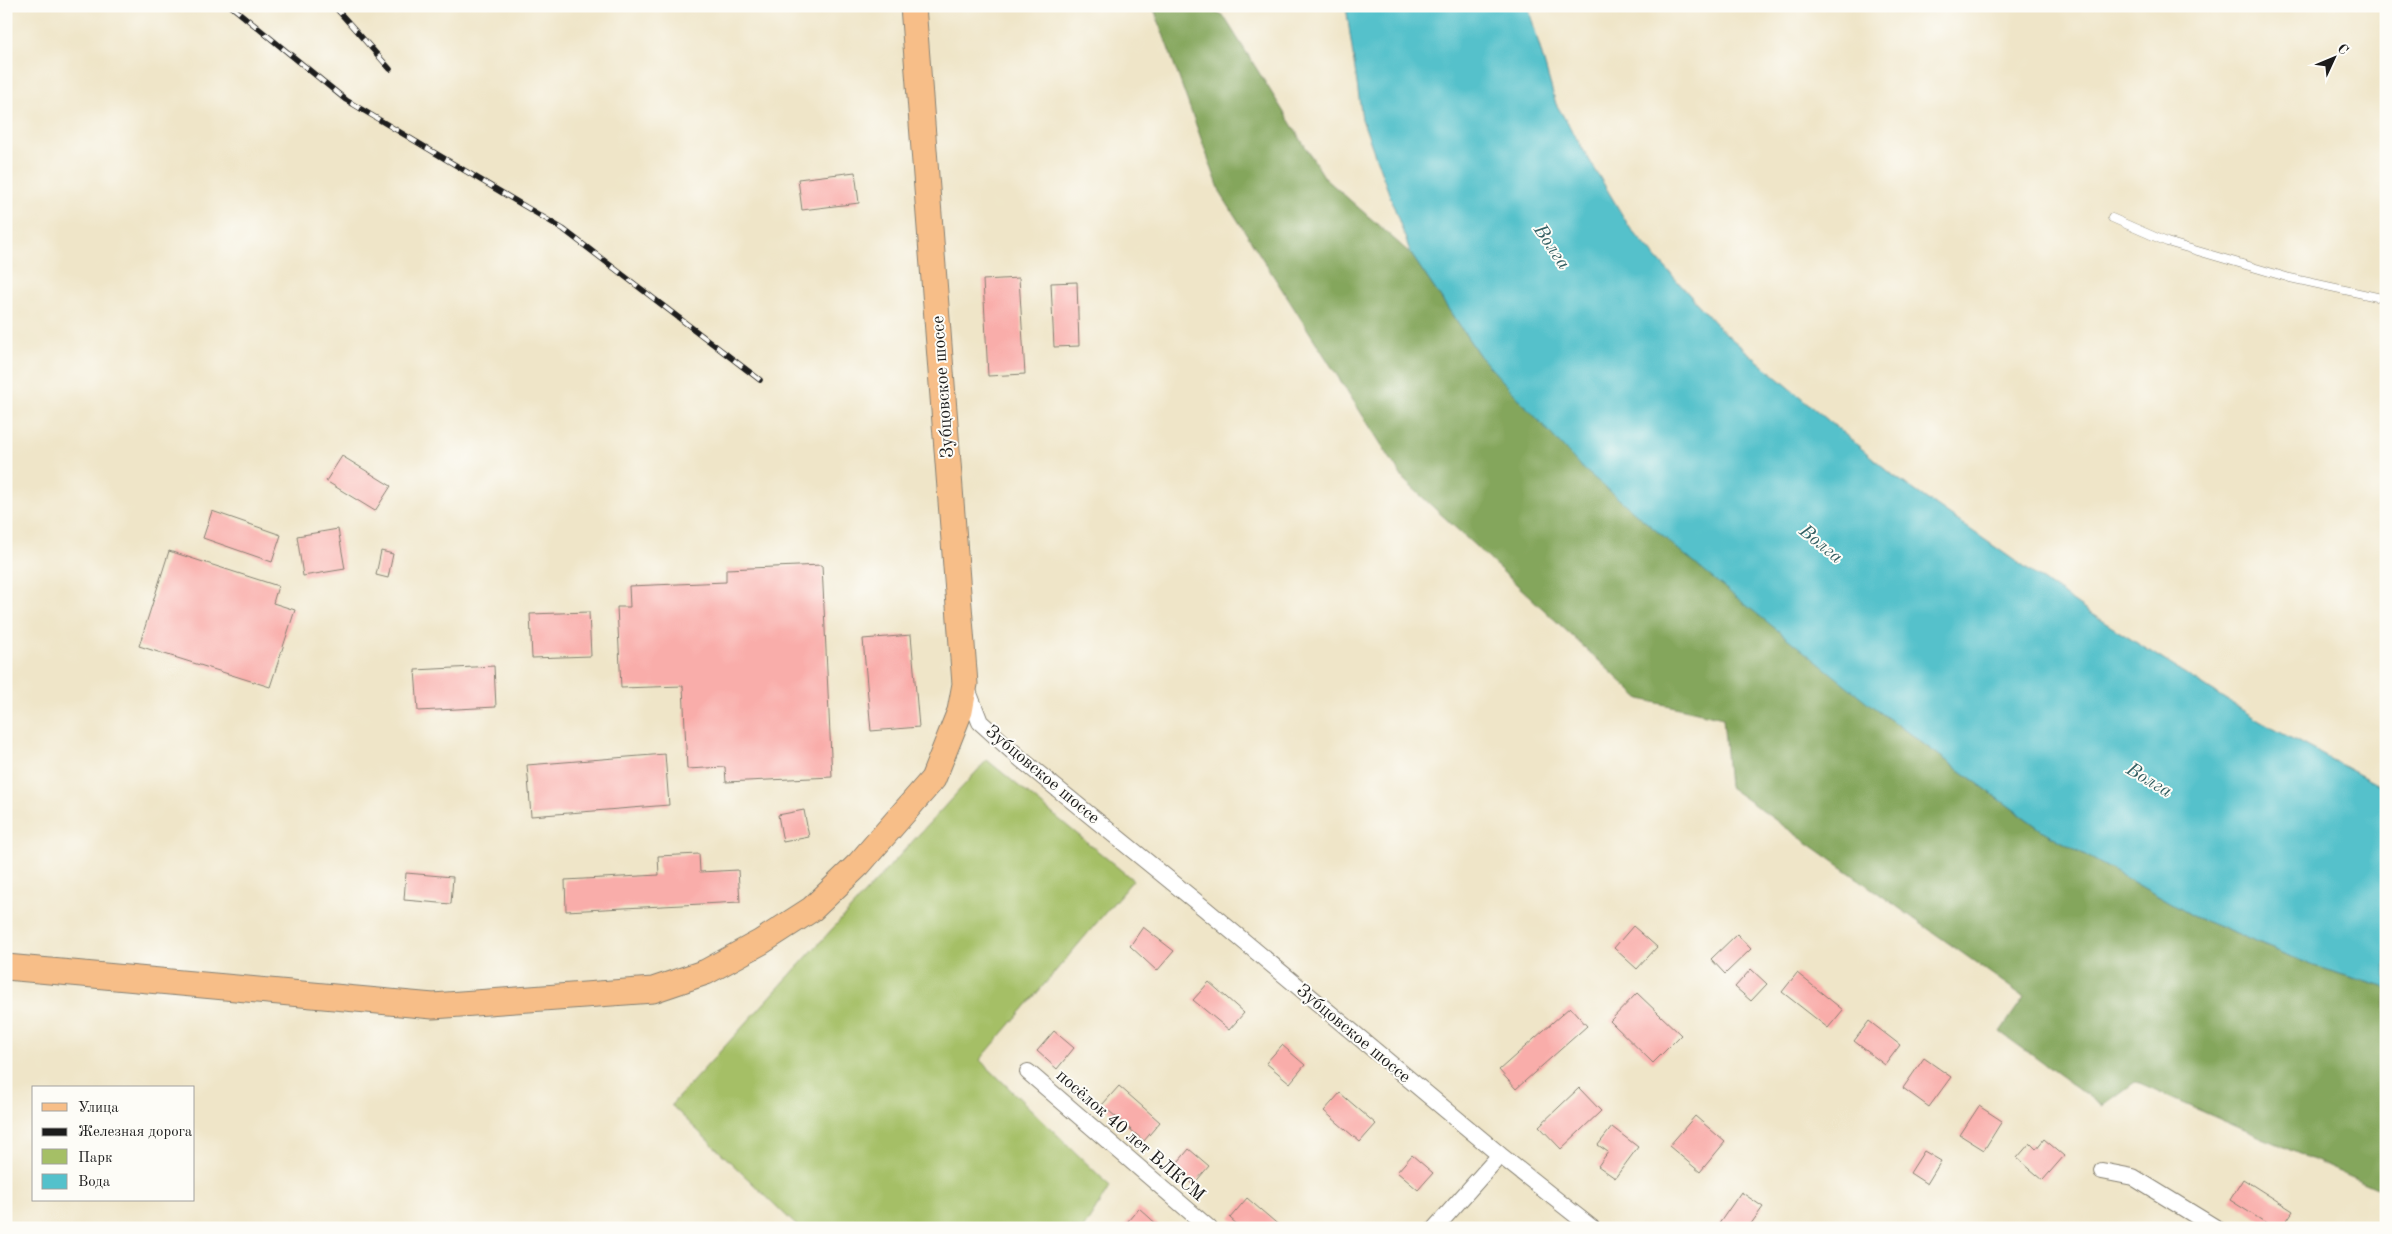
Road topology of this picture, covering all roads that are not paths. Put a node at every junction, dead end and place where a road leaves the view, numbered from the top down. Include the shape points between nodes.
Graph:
1 (913, 6) edge
2 (2112, 218) dead end
3 (2386, 299) edge
4 (965, 684) junction
5 (6, 968) edge
6 (1028, 1072) dead end
7 (1500, 1155) junction
8 (2102, 1171) dead end
9 (1209, 1228) edge
10 (1435, 1228) edge
11 (1592, 1228) edge
12 (2216, 1228) edge

1 - 4 main road, Зубцовское шоссе
2 - 3 lane via 2167,242 2271,273
4 - 5 main road via 960,710 933,779 860,864 812,910 762,942 706,972 653,990 432,1006
4 - 7 street, Зубцовское шоссе via 980,722 1022,760
6 - 9 street, посёлок 40 лет ВЛКСМ
7 - 10 street
7 - 11 street, Зубцовское шоссе
8 - 12 street via 2133,1177

